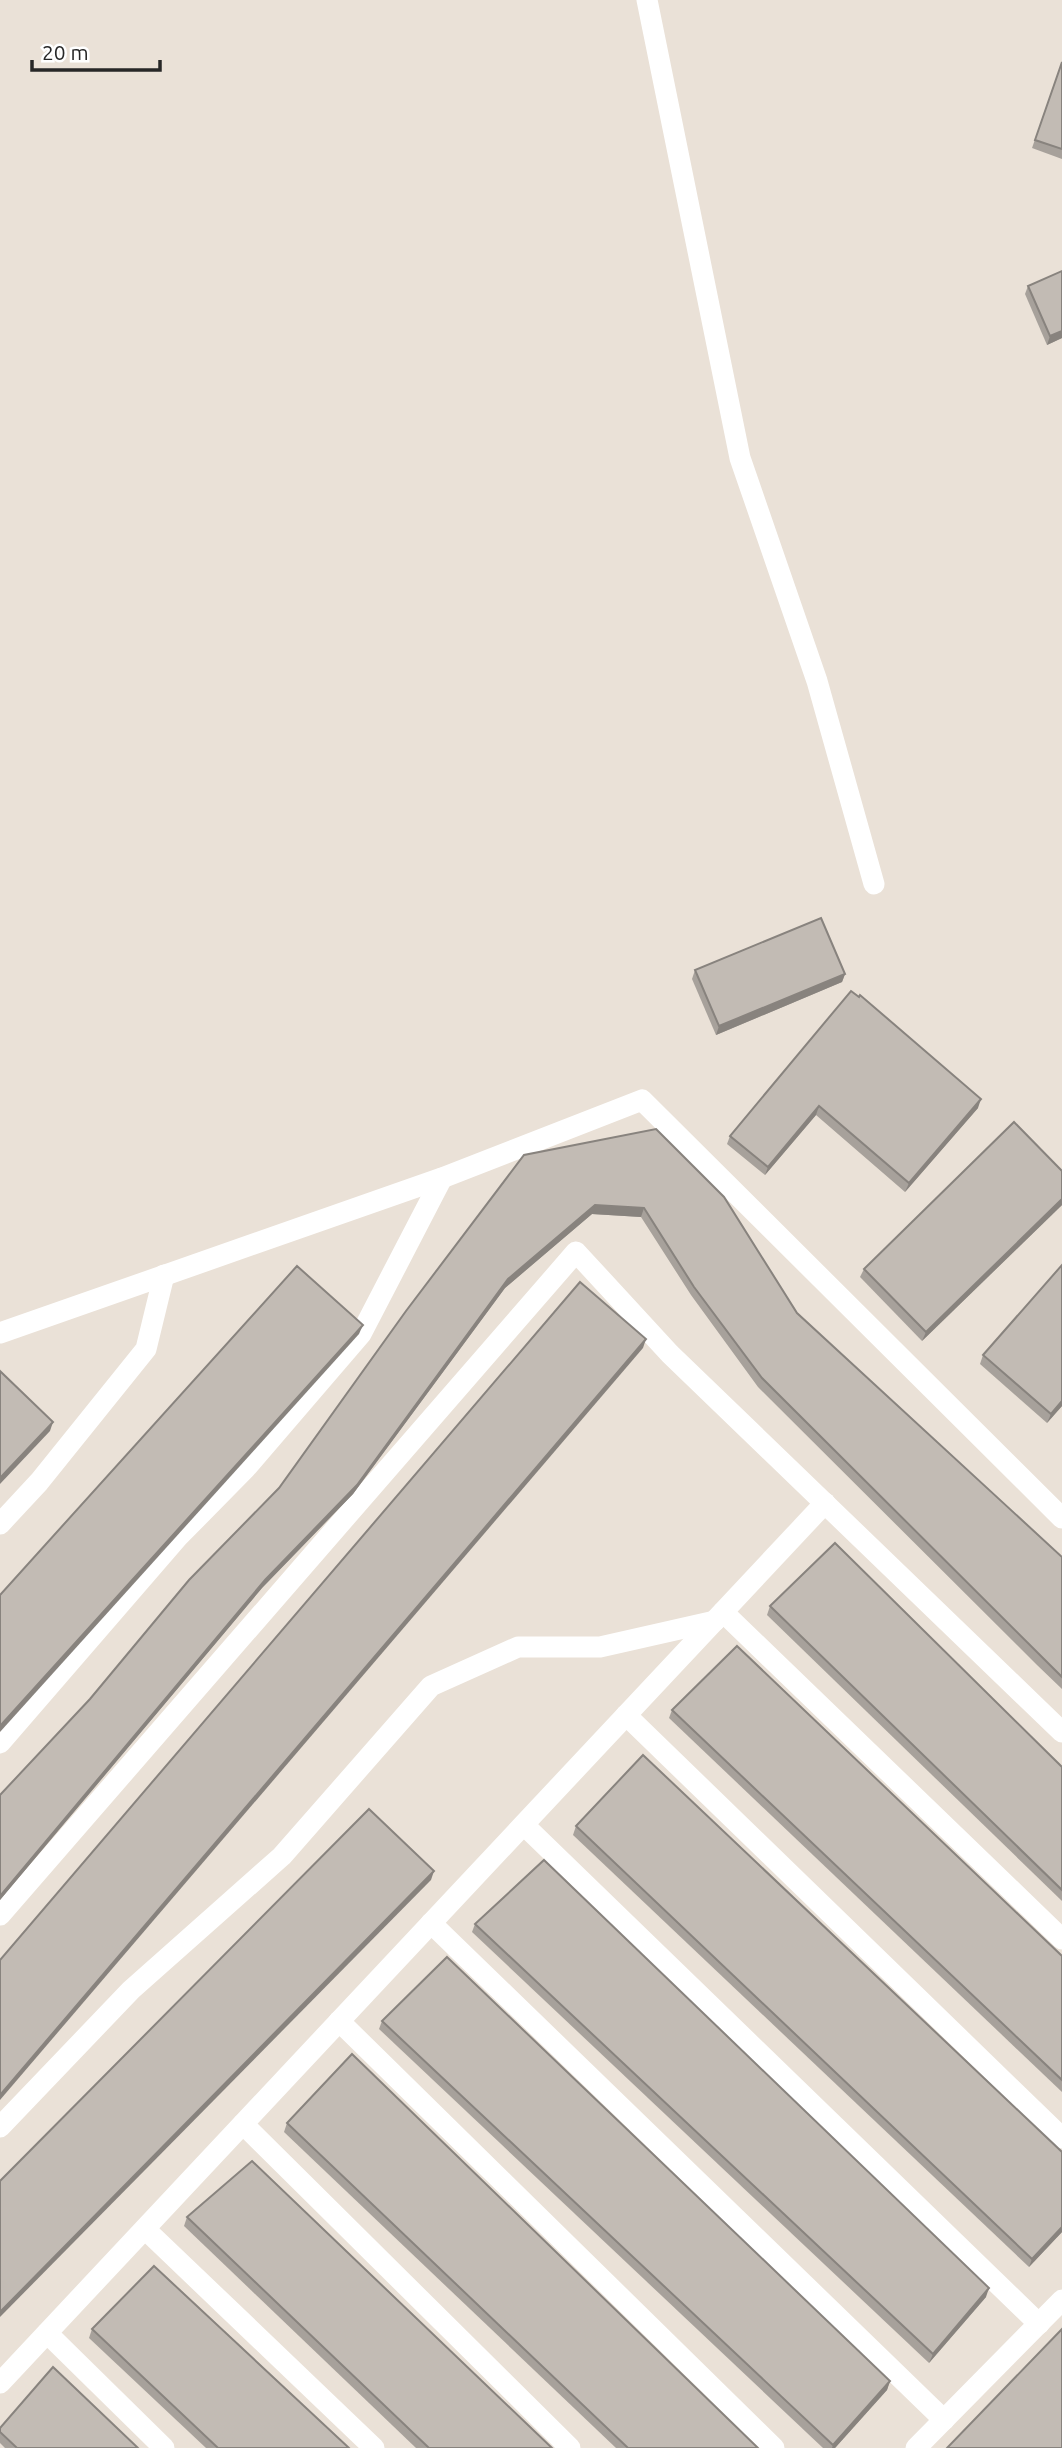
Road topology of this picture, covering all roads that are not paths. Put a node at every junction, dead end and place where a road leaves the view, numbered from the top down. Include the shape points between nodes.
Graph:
1 (647, 0) edge
2 (874, 884) dead end
3 (442, 1178) junction
4 (164, 1275) junction
5 (0, 1333) edge
6 (825, 1503) junction
7 (1062, 1518) edge
8 (0, 1524) edge
9 (719, 1616) junction
10 (626, 1715) junction
11 (1062, 1732) edge
12 (0, 1743) edge
13 (524, 1825) junction
14 (0, 1914) edge
15 (431, 1923) junction
16 (1062, 1939) edge
17 (340, 2021) junction
18 (243, 2124) junction
19 (0, 2127) edge
20 (1062, 2138) edge
21 (145, 2229) junction
22 (1062, 2300) edge
23 (1038, 2324) junction
24 (47, 2333) junction
25 (0, 2383) edge
26 (944, 2420) junction
27 (164, 2448) edge
28 (374, 2448) edge
29 (570, 2448) edge
30 (774, 2448) edge
31 (916, 2448) edge

1 - 2 lane via 740,458 817,681
3 - 4 lane
3 - 7 lane via 642,1100
3 - 12 lane via 361,1334
4 - 5 lane
4 - 8 lane via 146,1349
6 - 9 lane
6 - 11 lane
6 - 14 lane via 670,1354 576,1252
9 - 10 lane
9 - 16 lane
9 - 19 lane via 600,1647 519,1647 431,1686 282,1856 131,1990
10 - 13 lane
10 - 20 lane
13 - 15 lane
13 - 23 lane
15 - 17 lane
15 - 26 lane
17 - 18 lane
17 - 30 lane
18 - 21 lane
18 - 29 lane
21 - 24 lane
21 - 28 lane
22 - 23 lane
23 - 26 lane
24 - 25 lane
24 - 27 lane
26 - 31 lane

